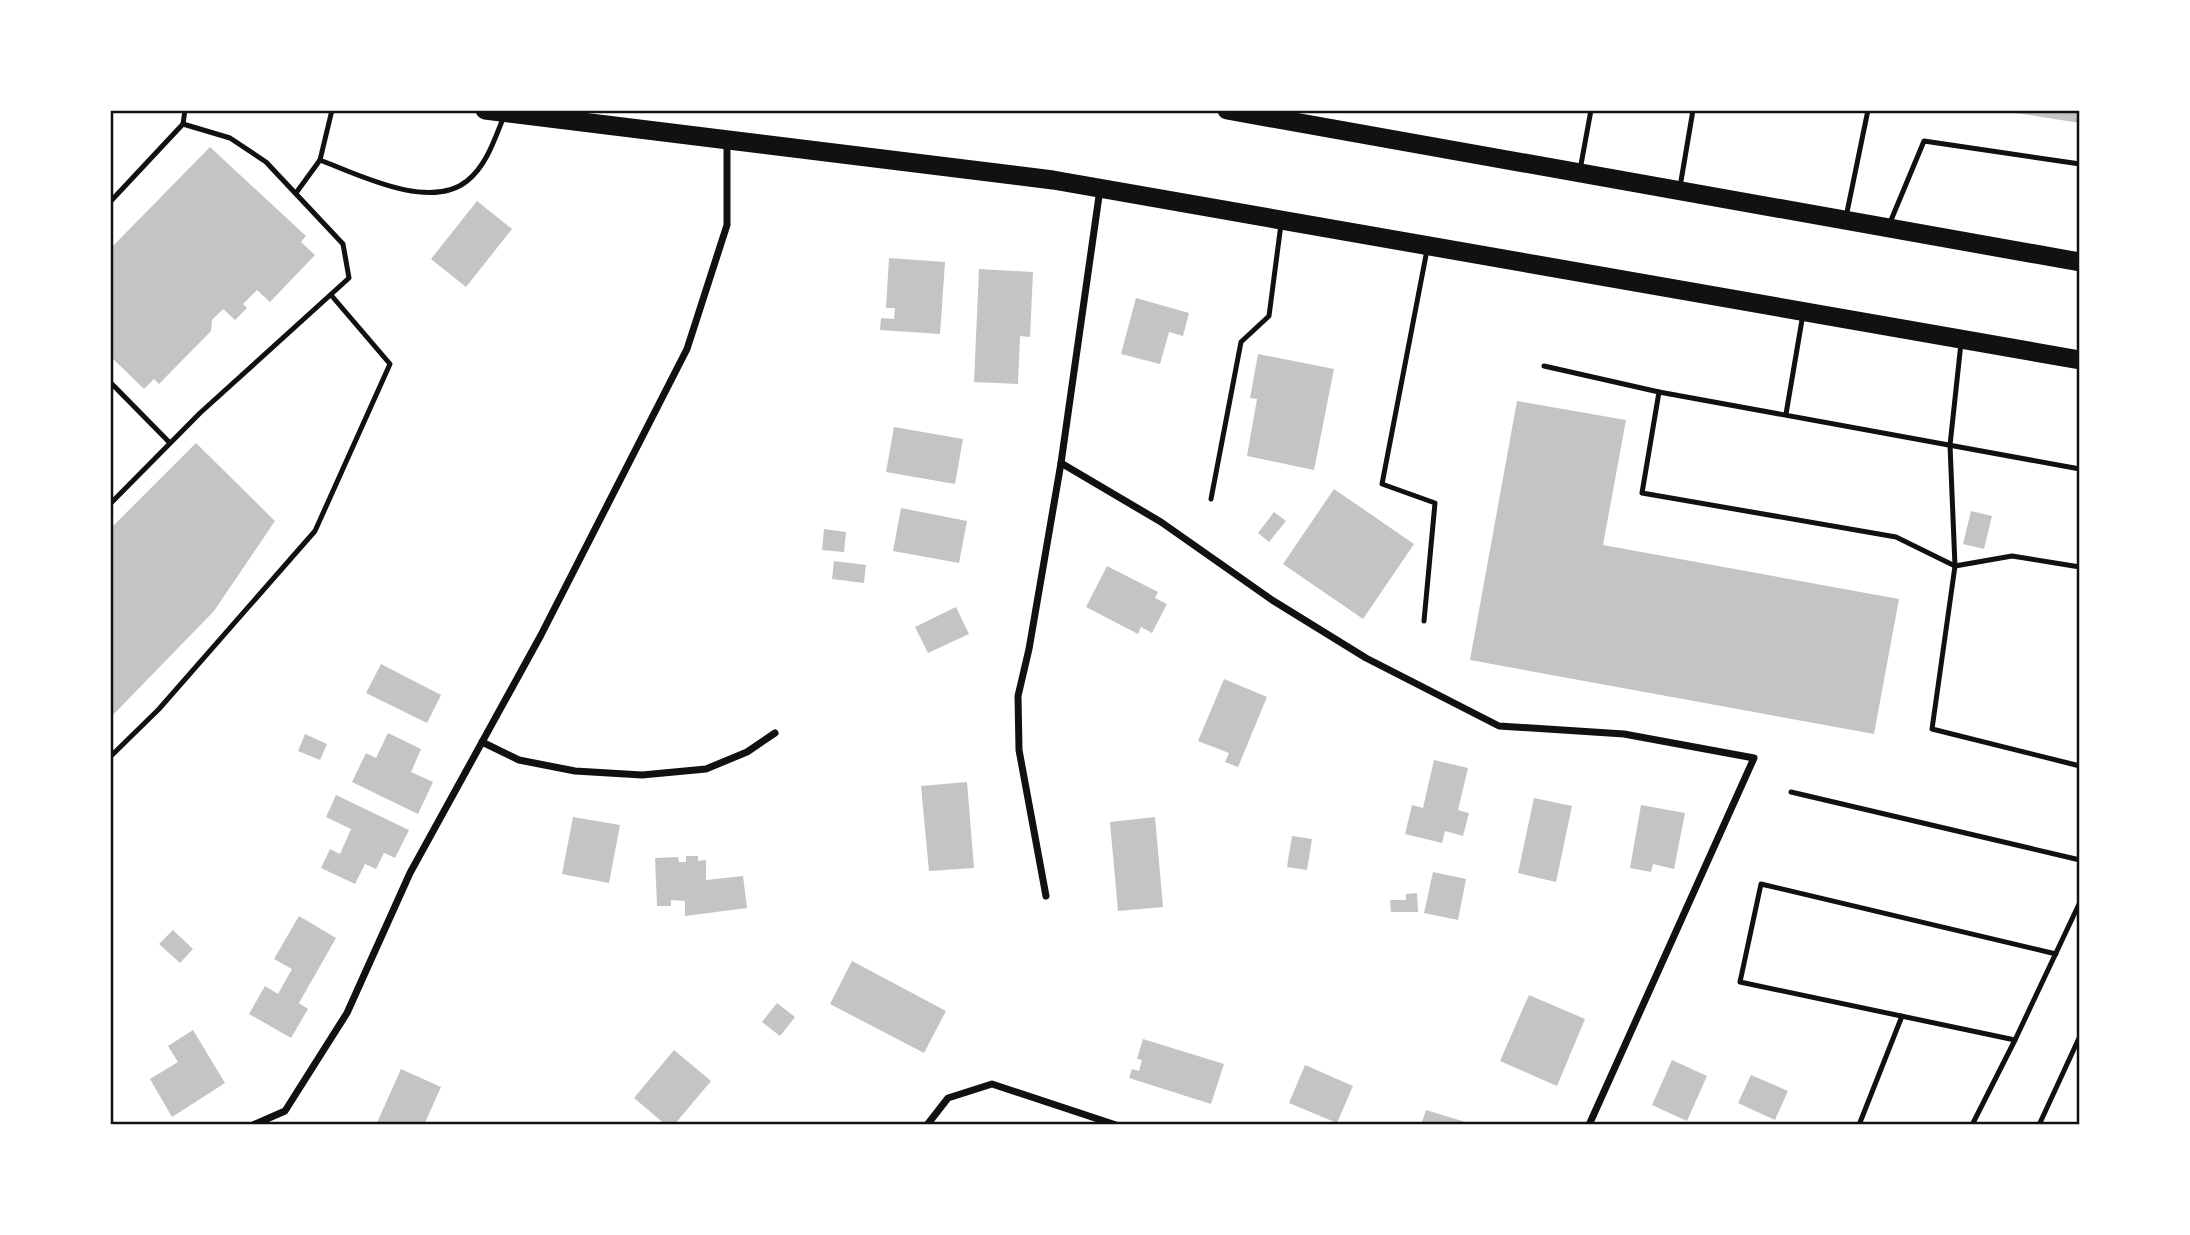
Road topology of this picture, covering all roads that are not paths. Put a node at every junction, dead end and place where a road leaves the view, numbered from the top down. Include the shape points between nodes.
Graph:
1 (185, 110) edge
2 (332, 110) edge
3 (485, 110) edge
4 (1227, 110) edge
5 (1591, 110) edge
6 (1693, 110) edge
7 (1868, 110) edge
8 (505, 113) junction
9 (183, 124) junction
10 (727, 140) junction
11 (320, 160) junction
12 (2080, 164) edge
13 (1579, 173) junction
14 (1100, 188) junction
15 (1680, 191) junction
16 (296, 193) junction
17 (110, 202) edge
18 (1845, 220) junction
19 (1281, 221) junction
20 (1888, 228) junction
21 (1428, 247) junction
22 (2080, 262) edge
23 (331, 295) junction
24 (1803, 311) junction
25 (1961, 340) junction
26 (2080, 360) edge
27 (1544, 366) dead end
28 (110, 382) edge
29 (1659, 392) junction
30 (1786, 414) junction
31 (170, 443) junction
32 (1950, 445) junction
33 (1061, 463) junction
34 (2080, 469) edge
35 (1211, 499) dead end
36 (110, 504) edge
37 (1955, 566) junction
38 (2080, 567) edge
39 (1424, 621) dead end
40 (775, 733) dead end
41 (482, 742) junction
42 (110, 757) edge
43 (2080, 766) edge
44 (1791, 792) dead end
45 (2080, 860) edge
46 (1046, 896) dead end
47 (2080, 902) edge
48 (2070, 922) junction
49 (2080, 926) edge
50 (2056, 954) junction
51 (1902, 1016) junction
52 (2080, 1037) edge
53 (2015, 1040) junction
54 (253, 1125) edge
55 (927, 1125) edge
56 (1116, 1125) edge
57 (1589, 1125) edge
58 (1859, 1125) edge
59 (1972, 1125) edge
60 (2039, 1125) edge

1 - 9 lane
2 - 11 lane
3 - 8 highway
4 - 13 highway
5 - 13 lane
6 - 15 lane
7 - 18 lane
8 - 10 highway
8 - 11 lane via 488,155 470,179 454,189 434,192 392,187
9 - 16 lane via 230,138 266,162
9 - 17 lane
10 - 14 highway
10 - 41 street via 727,225 687,349
11 - 16 lane
12 - 20 lane via 1924,141
13 - 15 highway
14 - 19 highway
14 - 33 street
15 - 18 highway
16 - 23 lane via 342,244 349,278
18 - 20 highway
19 - 21 highway
19 - 35 lane via 1269,316 1241,342
20 - 22 highway
21 - 24 highway
21 - 39 lane via 1382,484 1435,503
23 - 31 lane
23 - 42 lane via 390,365 315,531 159,709
24 - 25 highway
24 - 30 lane
25 - 26 highway
25 - 32 lane
27 - 29 lane
28 - 31 lane
29 - 30 lane
29 - 37 lane via 1642,493 1896,537
30 - 32 lane
31 - 36 lane
32 - 34 lane
32 - 37 lane
33 - 46 street via 1018,696 1019,750
33 - 57 street via 1161,522 1272,600 1366,658 1499,726 1623,734 1754,758
37 - 38 lane via 2012,556
37 - 43 lane via 1932,729
40 - 41 street via 747,752 706,769 642,775 575,771 519,760
41 - 54 street via 411,873 347,1013 285,1111
44 - 45 lane
47 - 48 lane
48 - 49 lane
48 - 50 lane
50 - 51 lane via 1761,884 1740,982
50 - 53 lane
51 - 53 lane
51 - 58 lane
52 - 60 lane
53 - 59 lane
55 - 56 street via 948,1098 992,1084

